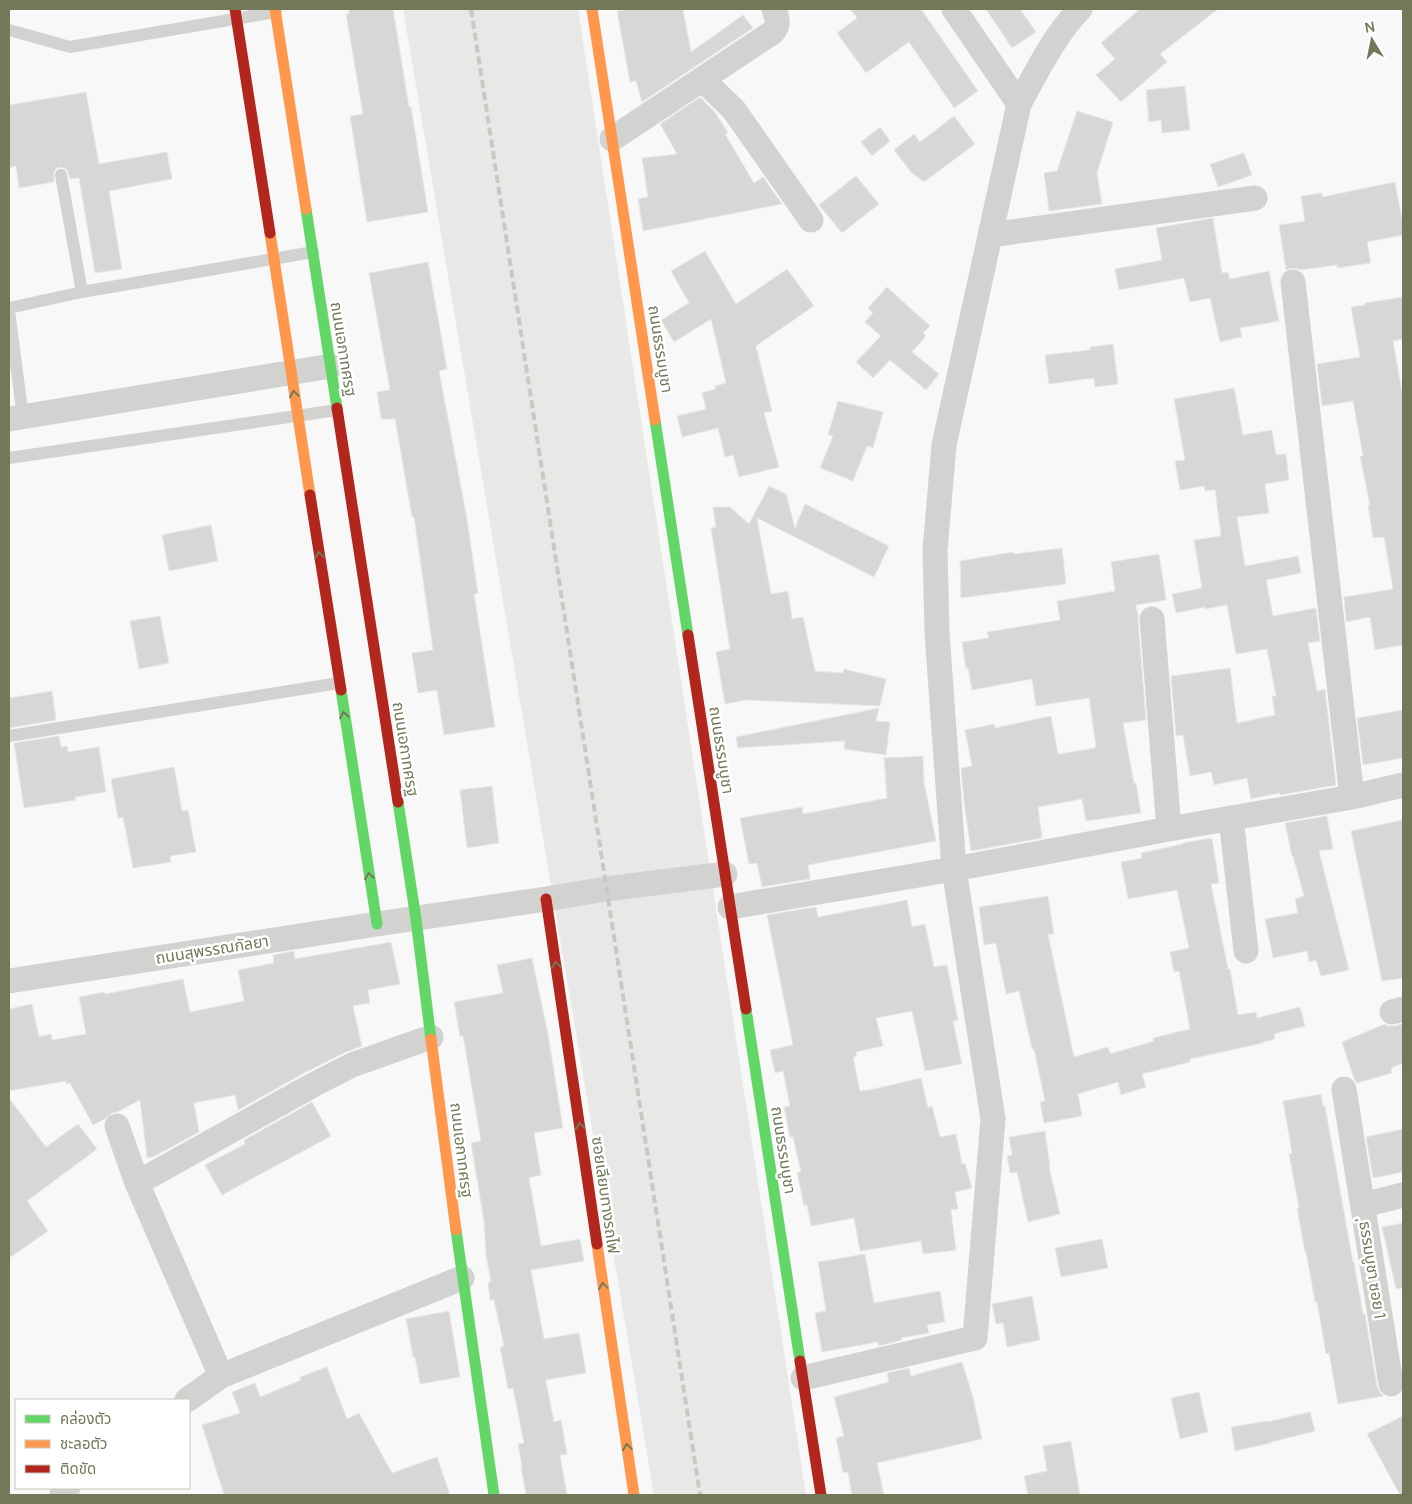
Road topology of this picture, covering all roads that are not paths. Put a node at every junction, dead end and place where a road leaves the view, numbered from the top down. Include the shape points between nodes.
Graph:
1 (592, 9) edge
2 (774, 9) edge
3 (954, 9) edge
4 (1080, 9) edge
5 (276, 11) edge
6 (236, 14) edge
7 (9, 30) edge
8 (702, 79) junction
9 (1019, 104) junction
10 (612, 139) junction
11 (61, 175) dead end
12 (1255, 198) dead end
13 (811, 220) dead end
14 (990, 235) junction
15 (313, 252) junction
16 (274, 258) junction
17 (1293, 282) dead end
18 (82, 292) junction
19 (9, 309) edge
20 (330, 366) junction
21 (291, 372) junction
22 (337, 410) junction
23 (298, 416) junction
24 (16, 418) edge
25 (9, 458) edge
26 (1152, 619) dead end
27 (339, 683) junction
28 (9, 736) edge
29 (1403, 784) edge
30 (1352, 797) junction
31 (1231, 818) junction
32 (1169, 829) junction
33 (954, 869) junction
34 (725, 874) junction
35 (546, 899) junction
36 (730, 907) junction
37 (416, 919) junction
38 (377, 924) junction
39 (1246, 951) dead end
40 (9, 981) edge
41 (431, 1038) junction
42 (1344, 1089) dead end
43 (117, 1126) dead end
44 (137, 1183) junction
45 (1403, 1196) edge
46 (1362, 1205) junction
47 (462, 1278) junction
48 (1393, 1332) edge
49 (221, 1376) junction
50 (803, 1378) junction
51 (1391, 1384) dead end
52 (188, 1399) edge
53 (494, 1495) edge
54 (634, 1495) edge
55 (821, 1495) edge

1 - 10 main road, ถนนธรรมบูชา
2 - 8 street via 778,26 773,32
3 - 9 street
4 - 9 street via 1060,35
5 - 6 lane
5 - 15 main road, ถนนเอกาทศรฐ
6 - 7 lane via 70,47
6 - 16 main road
8 - 10 street
8 - 13 street via 734,110
9 - 14 street
10 - 34 main road, ถนนธรรมบูชา
11 - 18 lane
12 - 14 street
14 - 33 street via 944,444 935,550 937,633
15 - 16 lane
15 - 20 main road, ถนนเอกาทศรฐ
16 - 18 lane
16 - 21 main road
17 - 30 street
18 - 19 lane
19 - 24 lane
20 - 21 street
20 - 22 main road, ถนนเอกาทศรฐ
23 -> 21 main road
21 - 24 street
22 - 23 lane
22 - 37 main road, ถนนเอกาทศรฐ
23 - 25 lane
27 -> 23 main road
26 - 32 street
27 - 28 lane
38 -> 27 main road
29 - 30 street
30 - 31 street
31 - 32 street
31 - 39 street
32 - 33 street
33 - 36 street
33 - 50 street via 993,1119 975,1338
34 - 35 street, ถนนสุพรรณกัลยา via 606,888
34 - 36 main road, ถนนธรรมบูชา
35 - 37 street, ถนนสุพรรณกัลยา
54 -> 35 main road, ซอยเลียบทางรถไฟ
36 - 50 main road, ถนนธรรมบูชา
37 - 38 street, ถนนสุพรรณกัลยา
37 - 41 main road, ถนนเอกาทศรฐ
38 - 40 street, ถนนสุพรรณกัลยา
41 - 44 street via 352,1065
41 - 47 main road, ถนนเอกาทศรฐ
42 - 46 street, ุธรรมบูชา ซอย 1
43 - 44 street
44 - 49 street
45 - 46 street, ุธรรมบูชา ซอย 1
46 - 48 street, ุธรรมบูชา ซอย 1
47 - 49 street
47 - 53 main road, ถนนเอกาทศรฐ
48 - 51 street, ุธรรมบูชา ซอย 1
49 - 52 street
50 - 55 main road, ถนนธรรมบูชา

